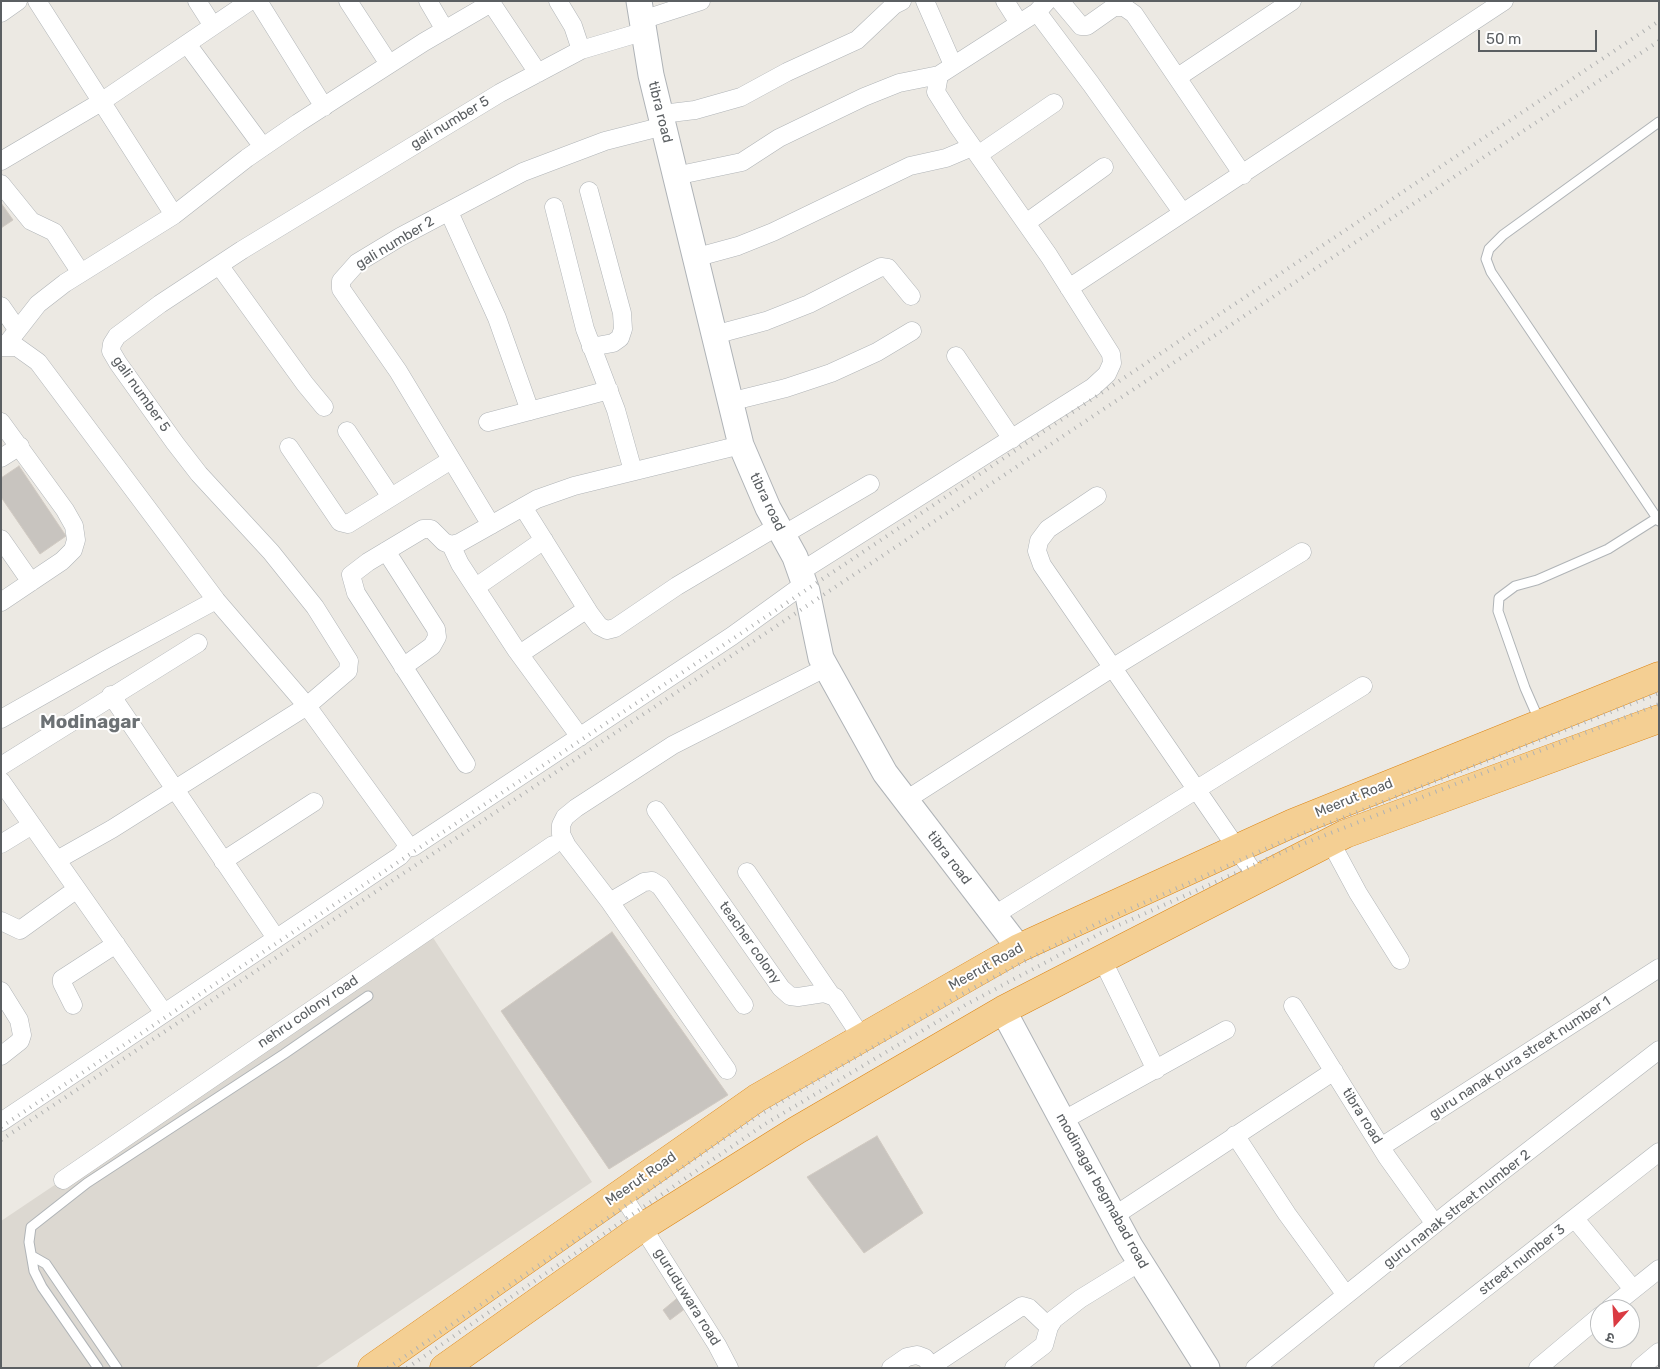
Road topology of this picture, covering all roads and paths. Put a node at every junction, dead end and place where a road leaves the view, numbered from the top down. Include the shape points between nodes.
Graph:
1 (18, 1) edge
2 (37, 1) edge
3 (197, 1) edge
4 (250, 1) edge
5 (258, 1) edge
6 (348, 1) edge
7 (428, 1) edge
8 (558, 1) edge
9 (701, 1) edge
10 (902, 1) edge
11 (925, 1) edge
12 (1005, 1) edge
13 (1060, 1) edge
14 (1504, 1) edge
15 (491, 2) edge
16 (1285, 3) edge
17 (1128, 4) edge
18 (1042, 7) edge
19 (1, 13) edge
20 (641, 18) edge
21 (1019, 23) junction
22 (213, 26) junction
23 (445, 30) junction
24 (187, 44) junction
25 (581, 50) junction
26 (388, 64) junction
27 (946, 70) junction
28 (538, 73) junction
29 (1178, 77) junction
30 (101, 102) junction
31 (1054, 103) dead end
32 (324, 106) junction
33 (663, 120) junction
34 (1659, 122) edge
35 (263, 147) junction
36 (975, 151) junction
37 (1, 161) edge
38 (1104, 166) dead end
39 (1243, 175) junction
40 (675, 176) junction
41 (1, 184) edge
42 (589, 191) dead end
43 (554, 207) dead end
44 (449, 212) junction
45 (1182, 212) junction
46 (174, 215) junction
47 (1026, 223) junction
48 (694, 258) junction
49 (219, 265) junction
50 (81, 273) junction
51 (1070, 288) junction
52 (911, 296) dead end
53 (1, 306) edge
54 (17, 329) junction
55 (912, 331) dead end
56 (714, 335) junction
57 (4, 346) edge
58 (591, 348) junction
59 (956, 356) dead end
60 (609, 390) junction
61 (729, 402) junction
62 (324, 407) dead end
63 (530, 411) junction
64 (1, 422) edge
65 (488, 422) dead end
66 (347, 431) dead end
67 (1012, 439) junction
68 (740, 445) junction
69 (20, 446) junction
70 (289, 447) dead end
71 (1, 458) edge
72 (451, 460) junction
73 (633, 471) junction
74 (870, 484) dead end
75 (1097, 496) dead end
76 (391, 497) junction
77 (523, 507) junction
78 (1658, 520) edge
79 (490, 525) junction
80 (780, 531) junction
81 (1, 539) edge
82 (544, 540) junction
83 (451, 545) junction
84 (386, 551) junction
85 (1302, 552) dead end
86 (802, 578) junction
87 (31, 582) junction
88 (476, 587) junction
89 (216, 600) junction
90 (1, 602) edge
91 (587, 609) junction
92 (198, 643) dead end
93 (520, 654) junction
94 (403, 667) junction
95 (826, 667) junction
96 (1112, 668) junction
97 (1659, 676) edge
98 (1364, 686) dead end
99 (111, 695) junction
100 (307, 706) junction
101 (1, 719) edge
102 (1659, 719) edge
103 (1540, 724) junction
104 (580, 737) junction
105 (466, 764) dead end
106 (1, 766) edge
107 (1, 781) edge
108 (173, 788) junction
109 (1196, 789) junction
110 (906, 800) junction
111 (314, 802) dead end
112 (656, 810) dead end
113 (32, 825) junction
114 (1330, 841) junction
115 (1, 844) edge
116 (410, 845) junction
117 (553, 845) dead end
118 (1237, 848) junction
119 (57, 860) junction
120 (223, 861) junction
121 (747, 872) dead end
122 (1258, 879) junction
123 (78, 889) junction
124 (610, 902) junction
125 (993, 916) junction
126 (1, 921) edge
127 (276, 938) junction
128 (116, 944) junction
129 (1019, 948) junction
130 (1102, 959) junction
131 (1400, 960) dead end
132 (1659, 968) edge
133 (1, 990) edge
134 (368, 996) dead end
135 (831, 996) junction
136 (73, 1005) dead end
137 (744, 1005) dead end
138 (1293, 1006) dead end
139 (1003, 1010) junction
140 (164, 1013) junction
141 (1226, 1030) dead end
142 (862, 1038) junction
143 (1659, 1050) edge
144 (1, 1056) edge
145 (726, 1070) dead end
146 (1156, 1070) junction
147 (1334, 1071) junction
148 (1062, 1121) junction
149 (1, 1122) edge
150 (1235, 1135) junction
151 (1381, 1147) junction
152 (1659, 1152) edge
153 (63, 1180) dead end
154 (622, 1193) junction
155 (1114, 1216) junction
156 (1575, 1219) junction
157 (1435, 1224) junction
158 (644, 1226) junction
159 (32, 1256) junction
160 (1140, 1262) junction
161 (1659, 1269) edge
162 (1633, 1289) junction
163 (1346, 1295) junction
164 (1621, 1299) edge
165 (1590, 1324) edge
166 (1049, 1327) junction
167 (1659, 1352) edge
168 (1203, 1366) edge
169 (933, 1367) edge
170 (98, 1368) edge
171 (117, 1368) edge
172 (372, 1368) edge
173 (444, 1368) edge
174 (729, 1368) edge
175 (892, 1368) edge
176 (1014, 1368) edge
177 (1255, 1368) edge
178 (1384, 1368) edge
179 (1538, 1368) edge
180 (1640, 1368) edge

1 - 19 street
2 - 30 street
3 - 22 street
4 - 22 street
5 - 32 street
6 - 26 street
7 - 23 street
8 - 25 street via 573,26
9 - 20 street, gali number 5
10 - 33 street, gali number 2 via 857,40 741,97
11 - 27 street
12 - 21 street
13 - 17 street via 1081,26 1088,26 1114,7
14 - 39 street
15 - 23 street
15 - 28 street
16 - 29 street
17 - 29 street
18 - 21 street
18 - 45 street via 1091,84
20 - 25 street, gali number 5
20 - 33 street, tibra road
21 - 27 street
22 - 24 street
23 - 26 street
24 - 30 street
24 - 35 street
25 - 28 street, gali number 5
26 - 32 street
27 - 36 street via 936,92
27 - 40 street via 864,97 779,138 742,162
28 - 49 street, gali number 5
29 - 39 street
30 - 37 street
30 - 46 street
31 - 36 street
32 - 35 street
33 - 40 street, tibra road
33 - 44 street, gali number 2 via 522,172
34 - 78 lane via 1503,235 1489,249 1486,259 1491,272
35 - 46 street
36 - 47 street
36 - 48 street via 910,166 773,232
38 - 47 street
39 - 45 street
40 - 48 street, tibra road
41 - 50 street via 31,221 54,232
42 - 58 street via 622,312 623,329 620,338 612,343
43 - 58 street
44 - 63 street via 497,318
44 - 72 street, gali number 2 via 357,263 341,282 341,289 398,370
45 - 51 street
46 - 50 street
47 - 51 street
48 - 56 street, tibra road
49 - 62 street
49 - 100 street, gali number 5 via 125,328 112,344 111,351 174,443 271,552 315,607 349,661 348,671
50 - 54 street via 38,304
51 - 67 street via 1111,354 1112,364 1107,374 1093,387
52 - 56 street via 888,268 881,267 810,304 766,321
53 - 54 street
54 - 57 street
55 - 61 street via 877,352 831,372 786,388
56 - 61 street, tibra road
57 - 89 street via 17,346 38,362
58 - 60 street
59 - 67 street
60 - 63 street
60 - 73 street
61 - 68 street, tibra road
63 - 65 street
64 - 69 street
66 - 76 street
67 - 86 street
68 - 73 street
68 - 80 street, tibra road
69 - 71 street
69 - 87 street via 65,510 74,526 76,540 73,550 62,561
70 - 76 street via 340,522 356,521
72 - 76 street
72 - 79 street, gali number 2
73 - 77 street via 574,486
74 - 80 street
75 - 96 street via 1048,529 1039,541 1037,551 1042,565
77 - 79 street
77 - 82 street
78 - 103 lane via 1608,549 1537,580 1515,586 1499,598 1498,611
79 - 83 street
80 - 86 street, tibra road via 795,557
80 - 91 street via 677,586 615,628 608,630 599,626
81 - 87 street
82 - 88 street
82 - 91 street
83 - 84 street via 431,528
83 - 88 street
84 - 94 street via 436,629 437,637 432,646
84 - 94 street via 358,568 352,575 352,583
85 - 96 street
86 - 95 street, tibra road
86 - 104 street via 732,636
87 - 90 street
88 - 93 street
89 - 100 street
89 - 101 street
91 - 93 street
92 - 99 street
93 - 104 street
94 - 105 street
95 - 110 street, tibra road via 884,773
95 - 124 street via 673,745 565,816 561,834 567,846
96 - 109 street
96 - 110 street
97 - 103 highway, Meerut Road
98 - 109 street
99 - 106 street
99 - 108 street
100 - 108 street
100 - 116 street
102 - 114 highway
103 - 118 highway, Meerut Road
104 - 116 street via 416,846
107 - 113 street
108 - 119 street via 112,829
108 - 120 street
109 - 118 street
109 - 125 street
110 - 125 street, tibra road
111 - 120 street
112 - 135 street, teacher colony via 781,988 790,996 824,993
113 - 115 street
113 - 119 street
114 - 122 highway
114 - 131 street
116 - 127 street via 400,856
117 - 153 street, nehru colony road
118 - 122 street
118 - 129 highway, Meerut Road
119 - 123 street
120 - 127 street
121 - 135 street
122 - 130 highway
123 - 126 street via 20,930
123 - 128 street
124 - 137 street via 644,882 652,881 660,886
124 - 145 street
125 - 129 street, tibra road
127 - 140 street
128 - 136 street via 62,979
128 - 140 street
129 - 142 highway, Meerut Road
130 - 139 highway
130 - 146 street
132 - 151 street, guru nanak pura street number 1
133 - 144 street via 20,1020 22,1035 20,1041
134 - 159 lane via 87,1183 36,1221 29,1235
135 - 142 street via 843,1007
138 - 147 street, tibra road
139 - 148 street, modinagar begmabad road
139 - 158 highway via 797,1130
140 - 149 street
141 - 146 street
142 - 154 highway, Meerut Road via 757,1098
143 - 157 street, guru nanak street number 2
146 - 148 street
147 - 150 street
147 - 151 street, tibra road
148 - 155 street, modinagar begmabad road
150 - 155 street
150 - 163 street
151 - 157 street, tibra road
152 - 156 street, street number 3
154 - 158 street, guruduwara road
154 - 172 highway, Meerut Road
155 - 160 street, modinagar begmabad road
156 - 162 street
156 - 178 street, street number 3
157 - 163 street, guru nanak street number 2
158 - 173 highway
158 - 174 street, guruduwara road
159 - 170 lane via 34,1271 42,1287
159 - 171 lane via 46,1264
160 - 166 street via 1080,1299 1054,1319
160 - 168 street, modinagar begmabad road
161 - 162 street
162 - 164 street
163 - 177 street, guru nanak street number 2
165 - 179 street
166 - 169 street via 1029,1308 1022,1306
166 - 176 street via 1044,1345
167 - 180 street
169 - 175 street via 925,1358 916,1355 907,1357

